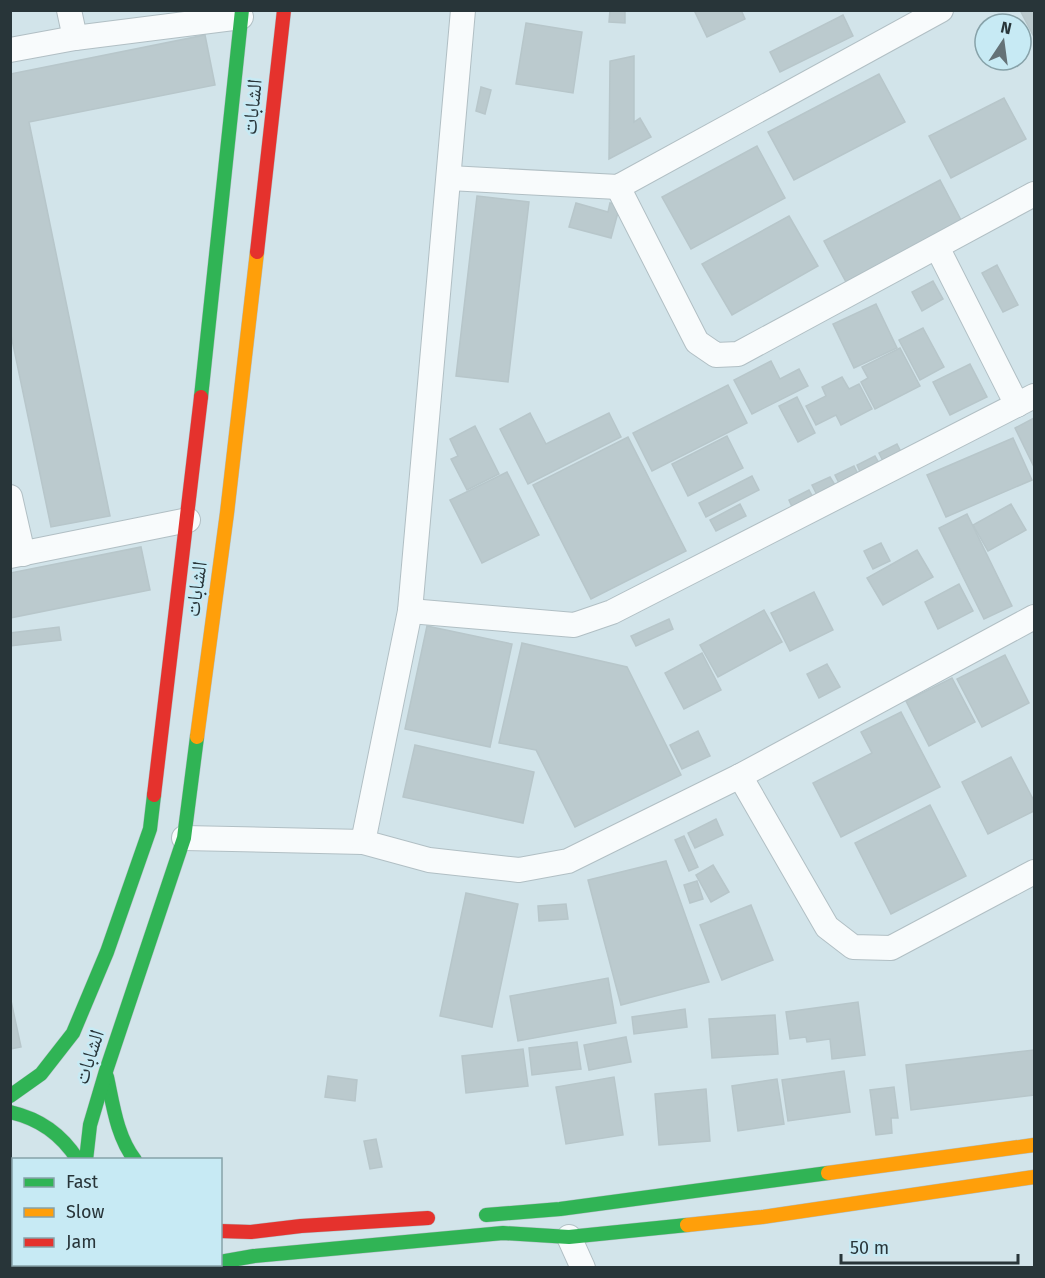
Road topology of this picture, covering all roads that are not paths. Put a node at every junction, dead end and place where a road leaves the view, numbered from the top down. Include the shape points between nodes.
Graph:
1 (69, 10) edge
2 (463, 10) edge
3 (941, 10) edge
4 (245, 15) edge
5 (280, 15) edge
6 (75, 38) junction
7 (10, 50) edge
8 (449, 178) junction
9 (618, 187) junction
10 (1035, 194) edge
11 (937, 247) junction
12 (1026, 400) edge
13 (10, 496) edge
14 (188, 520) junction
15 (16, 555) edge
16 (410, 611) junction
17 (1035, 617) edge
18 (740, 776) junction
19 (184, 838) junction
20 (363, 842) junction
21 (1035, 872) edge
22 (106, 1071) junction
23 (10, 1096) edge
24 (10, 1112) edge
25 (1035, 1145) edge
26 (77, 1158) edge
27 (86, 1158) edge
28 (133, 1158) edge
29 (1035, 1177) edge
30 (499, 1214) junction
31 (476, 1215) dead end
32 (441, 1217) dead end
33 (254, 1220) dead end
34 (301, 1226) junction
35 (222, 1231) edge
36 (503, 1233) junction
37 (569, 1237) junction
38 (222, 1262) edge
39 (583, 1268) edge

1 - 6 street
2 - 8 street
3 - 9 street
4 - 6 street
4 - 14 main road, الشابات
5 - 19 main road, الشابات via 227,513
6 - 7 street
8 - 9 street
8 - 16 street
9 - 11 street via 697,342 716,355 738,354
10 - 11 street
11 - 12 street
12 - 16 street via 612,612 574,625
13 - 15 street
14 - 15 street
14 - 23 main road, الشابات via 150,829 107,952 73,1033 41,1074
16 - 20 street
17 - 18 street
18 - 20 street via 568,861 519,870 429,861
18 - 21 street via 827,927 853,947 891,948
19 - 20 street
19 - 22 main road, الشابات
22 - 27 main road, الشابات via 90,1125
22 - 28 main road via 116,1118
24 - 26 main road via 33,1118 55,1131
25 - 30 main road
29 - 37 main road via 762,1216
30 - 31 main road
30 - 36 main road
32 - 34 main road
33 - 34 main road
34 - 35 main road
36 - 37 main road
36 - 38 main road
37 - 39 street

